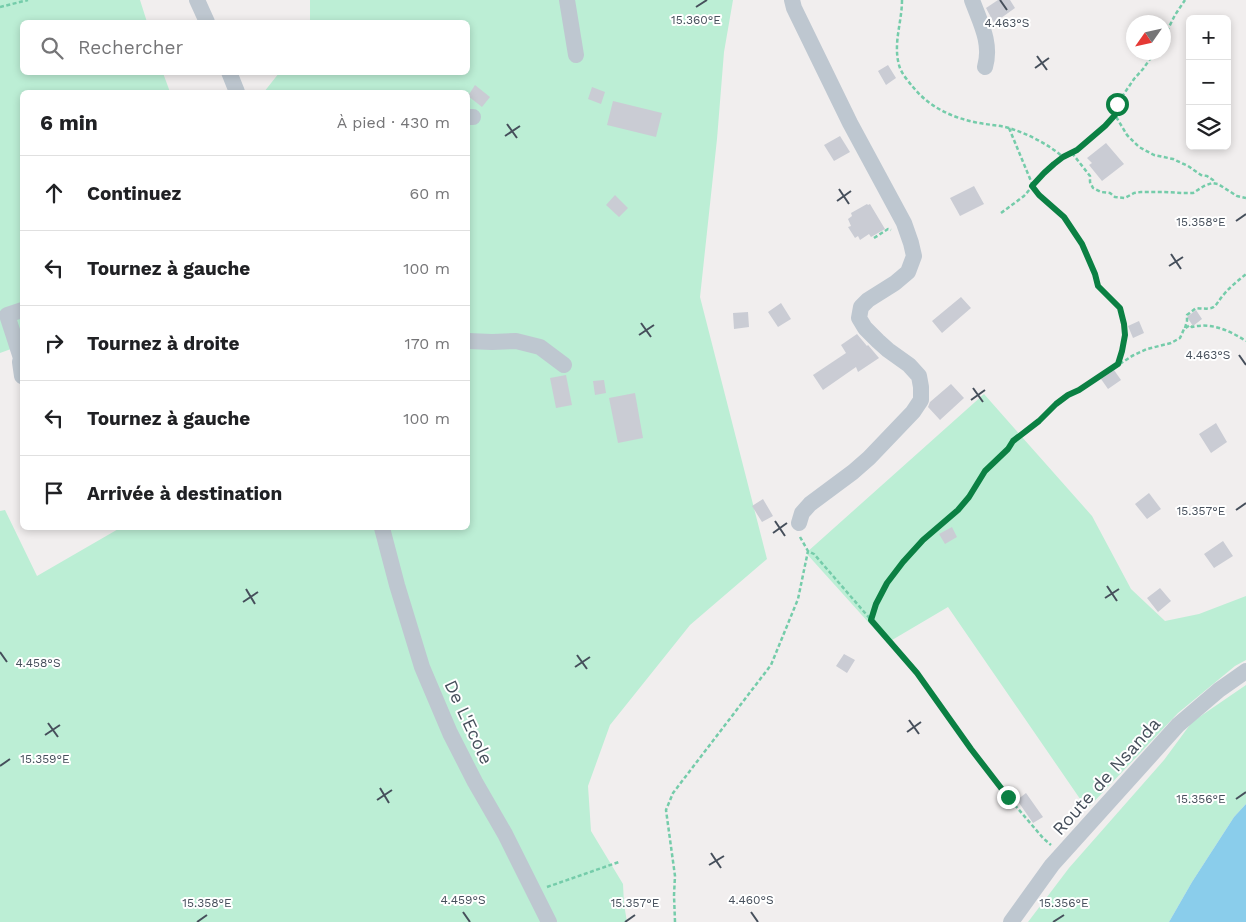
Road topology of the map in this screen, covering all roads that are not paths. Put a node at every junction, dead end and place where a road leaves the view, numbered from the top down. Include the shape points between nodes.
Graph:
1 (198, 0) edge
2 (567, 0) edge
3 (792, 0) edge
4 (972, 0) edge
5 (206, 20) edge
6 (576, 55) dead end
7 (985, 67) dead end
8 (231, 75) edge
9 (237, 90) edge
10 (20, 311) edge
11 (470, 341) edge
12 (20, 355) edge
13 (564, 365) dead end
14 (799, 523) road end
15 (383, 530) edge
16 (1246, 671) edge
17 (549, 922) edge
18 (1010, 922) edge

1 - 5 street
2 - 6 street
3 - 14 street via 846,114 904,223 914,256 908,272 868,300 861,307 859,318 878,341 919,376 921,387 921,400 913,412 853,472 810,504 802,512
4 - 7 street via 984,28 988,49
8 - 9 street
10 - 12 street via 7,315
11 - 13 street via 516,341 540,347
15 - 17 street, De L'Ecole via 422,667 454,741
16 - 18 street, Route de Nsanda via 1178,725 1052,865

